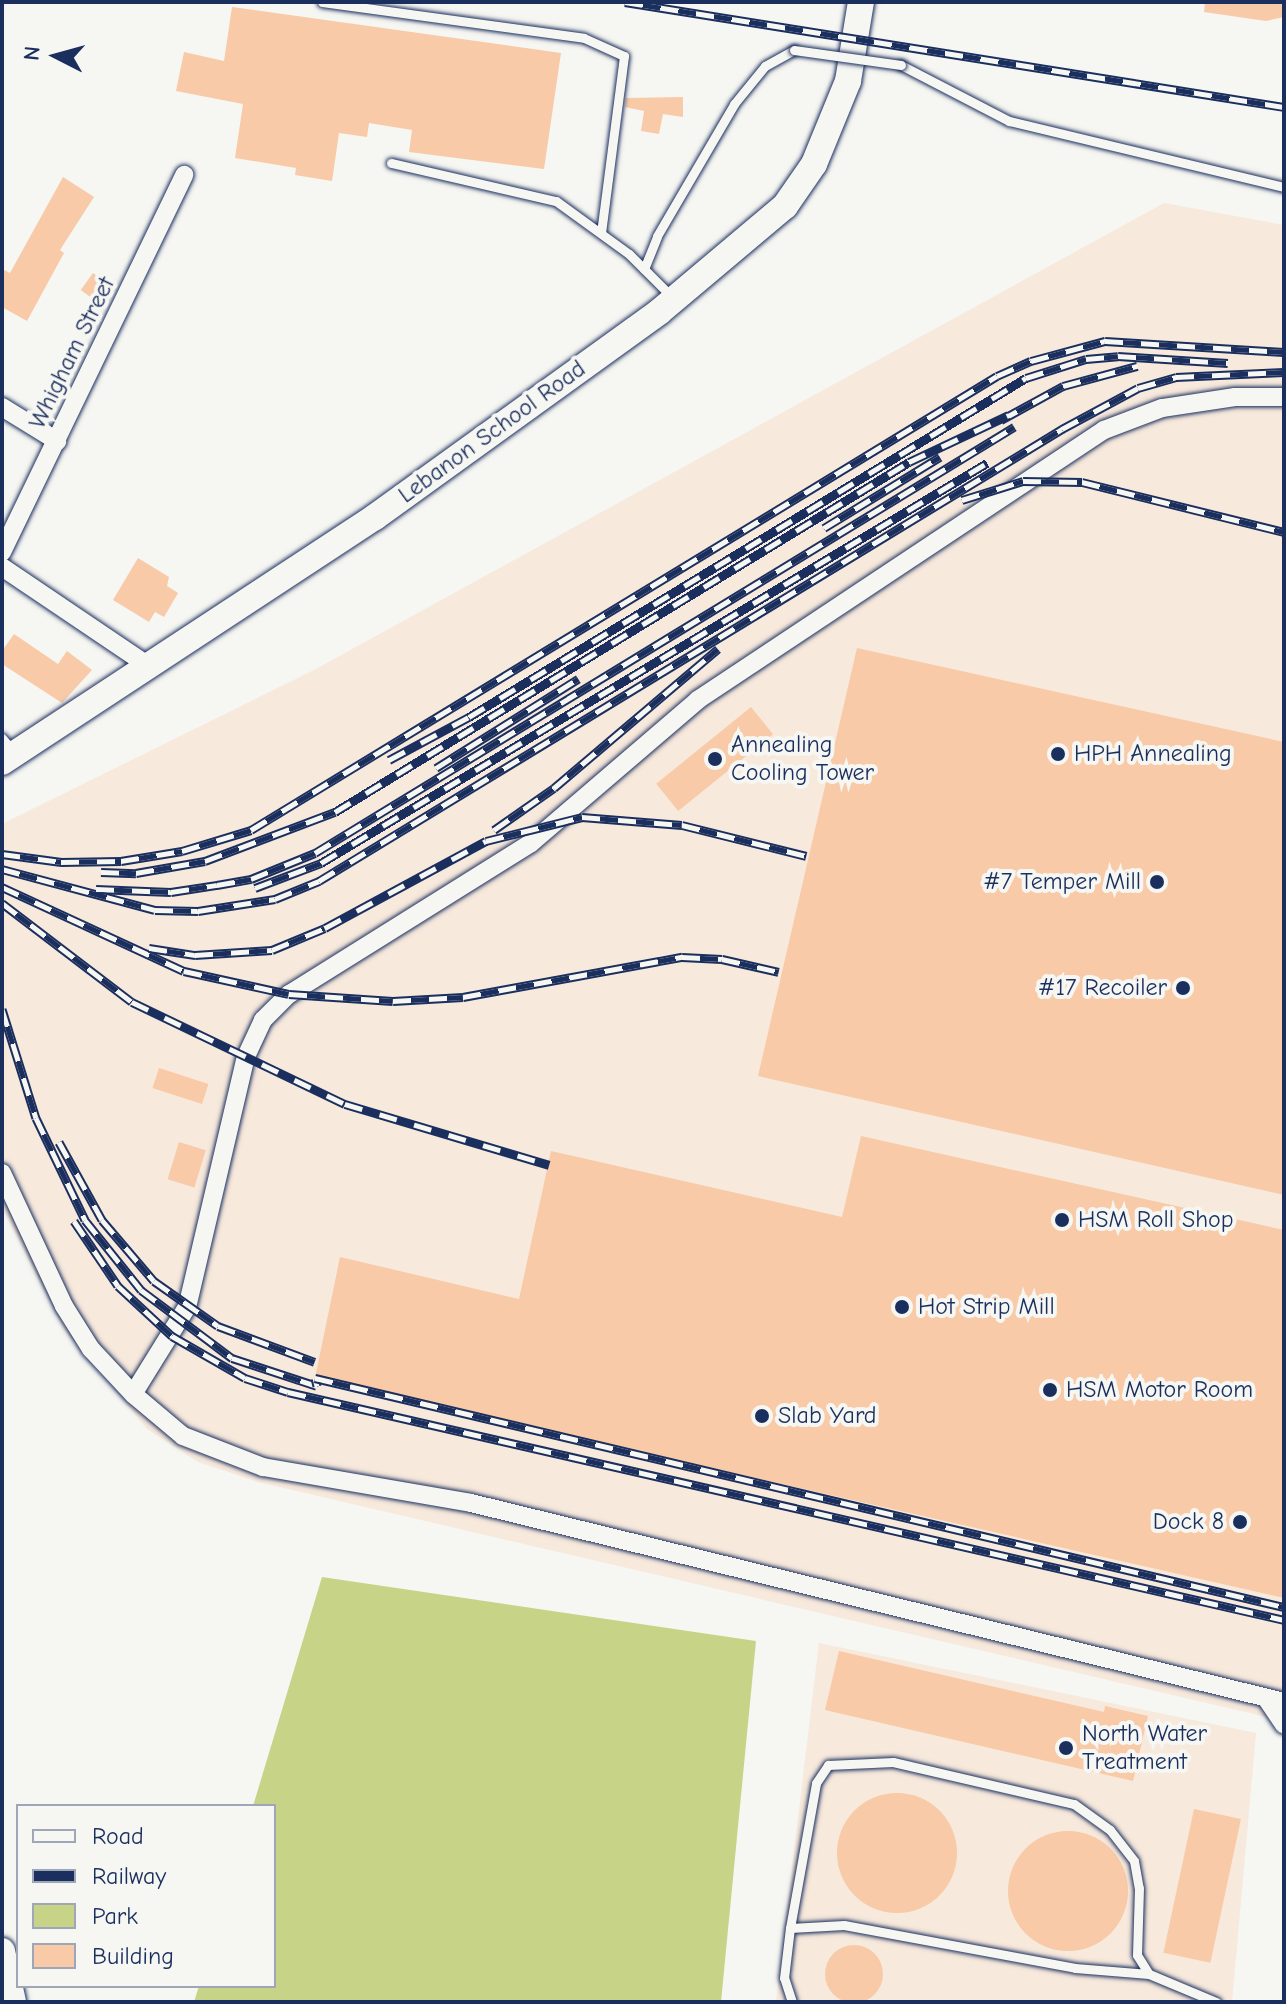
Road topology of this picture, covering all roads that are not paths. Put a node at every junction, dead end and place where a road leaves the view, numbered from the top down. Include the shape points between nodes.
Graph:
1 (322, 2) edge
2 (861, 2) edge
3 (391, 163) dead end
4 (184, 175) dead end
5 (1284, 187) edge
6 (601, 233) junction
7 (644, 269) junction
8 (674, 299) junction
9 (1284, 397) edge
10 (2, 407) edge
11 (57, 441) junction
12 (2, 552) edge
13 (2, 567) edge
14 (150, 667) junction
15 (7, 752) edge
16 (2, 1173) edge
17 (133, 1394) junction
18 (1275, 1700) edge
19 (1284, 1725) edge
20 (790, 1928) junction
21 (2, 1951) edge
22 (1149, 1974) junction
23 (13, 2002) edge
24 (792, 2002) edge
25 (1216, 2002) edge

1 - 6 lane via 584,38 624,56
2 - 8 street, Lebanon School Road via 848,81 814,164 785,206
3 - 6 lane via 556,201
4 - 11 street, Whigham Street
5 - 7 lane, bridge via 1009,121 901,65 794,50 765,66 734,104 657,236
6 - 7 lane
7 - 8 lane
8 - 14 street, Lebanon School Road via 375,517
9 - 17 street via 1235,397 1162,408 1104,430 698,700 531,843 289,994 263,1020 246,1056 187,1307
10 - 11 street
11 - 12 street, Whigham Street
13 - 14 street
14 - 15 street, Lebanon School Road
16 - 17 street via 64,1306 91,1349
17 - 18 street via 183,1436 263,1467 471,1503
18 - 19 street
20 - 22 lane via 844,1925 1075,1968
20 - 22 lane via 816,1783 828,1765 893,1762 1074,1804 1110,1830 1134,1861 1139,1888 1137,1955
20 - 24 lane via 784,1978
21 - 23 street
22 - 25 lane

